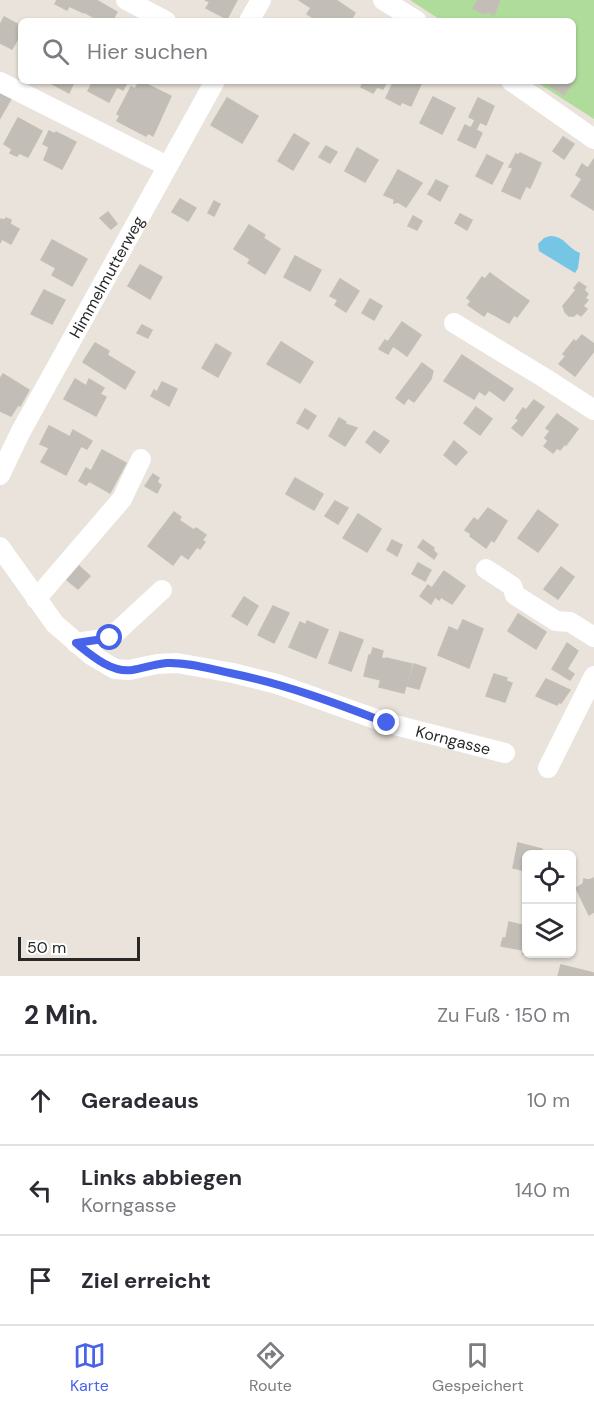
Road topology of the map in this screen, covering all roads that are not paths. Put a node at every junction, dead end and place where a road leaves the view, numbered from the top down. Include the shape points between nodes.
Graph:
1 (126, 0) edge
2 (261, 0) edge
3 (383, 0) edge
4 (160, 18) edge
5 (251, 18) edge
6 (412, 18) edge
7 (0, 82) edge
8 (213, 84) edge
9 (515, 84) edge
10 (594, 139) edge
11 (167, 166) junction
12 (454, 323) dead end
13 (594, 410) edge
14 (141, 459) dead end
15 (0, 475) edge
16 (0, 548) edge
17 (486, 569) dead end
18 (162, 590) dead end
19 (36, 598) junction
20 (594, 637) edge
21 (76, 643) junction
22 (594, 676) edge
23 (506, 753) dead end
24 (548, 768) dead end

1 - 4 street
2 - 5 street
3 - 6 street
7 - 11 street
8 - 11 street, Himmelmutterweg
9 - 10 street
11 - 15 street, Himmelmutterweg
12 - 13 street
14 - 19 street via 122,499
16 - 19 street, Korngasse
17 - 20 street via 512,586 515,595 556,621 570,622
18 - 21 street via 110,638
19 - 21 street, Korngasse via 55,624
21 - 23 street, Korngasse via 115,669 177,663 233,673 277,684 387,723
22 - 24 street

